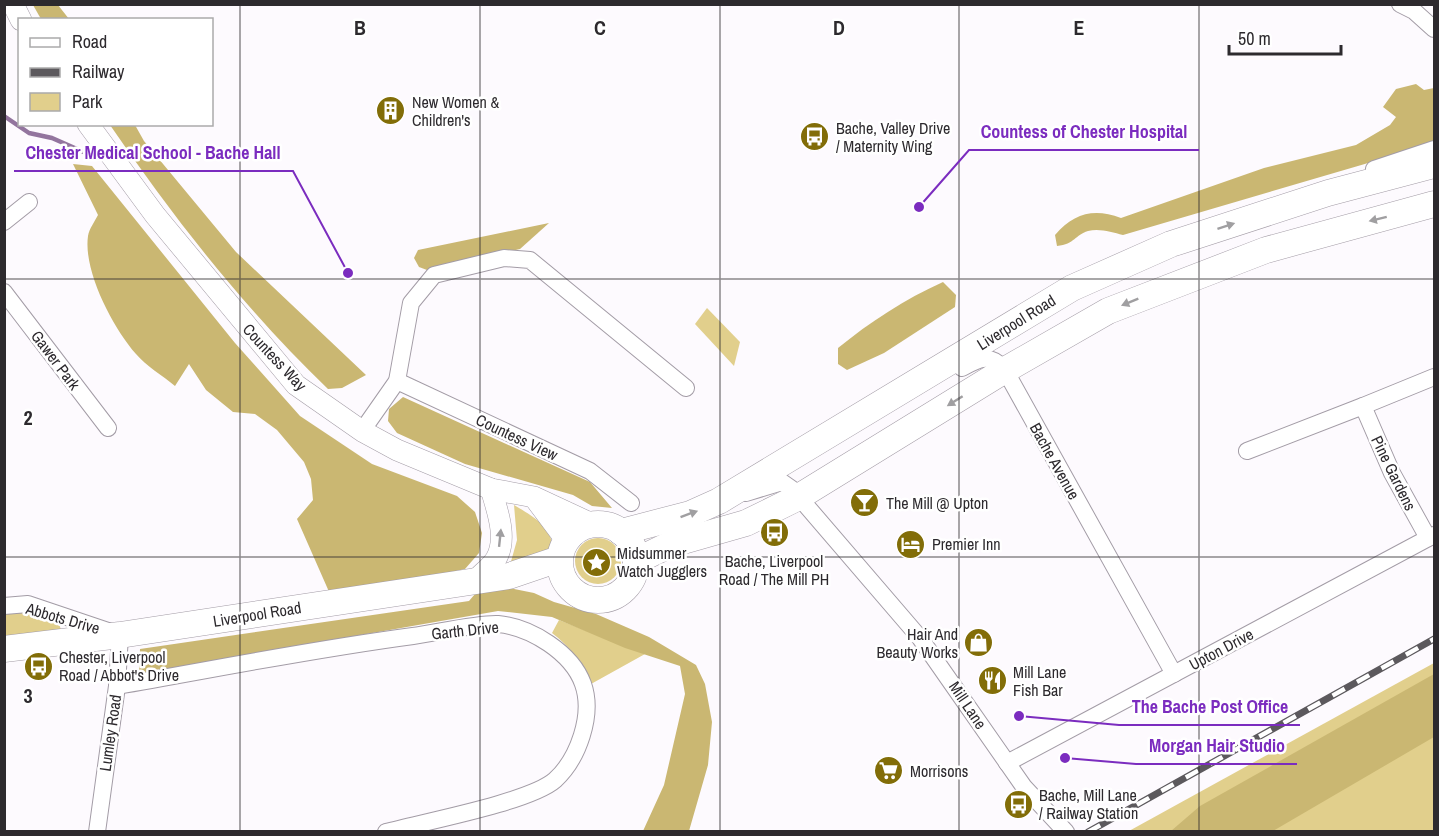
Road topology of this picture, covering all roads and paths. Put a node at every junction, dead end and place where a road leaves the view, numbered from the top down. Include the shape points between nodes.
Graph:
1 (13, 4) edge
2 (1400, 4) edge
3 (20, 18) edge
4 (1426, 18) edge
5 (88, 126) edge
6 (1434, 149) edge
7 (1434, 165) edge
8 (1434, 178) edge
9 (1328, 193) junction
10 (29, 202) dead end
11 (1434, 204) edge
12 (4, 222) edge
13 (4, 292) edge
14 (1005, 370) junction
15 (1434, 377) edge
16 (397, 381) junction
17 (686, 388) dead end
18 (880, 405) junction
19 (1363, 406) junction
20 (108, 428) dead end
21 (362, 431) junction
22 (1247, 451) dead end
23 (491, 489) junction
24 (534, 497) junction
25 (797, 498) junction
26 (719, 501) junction
27 (632, 503) dead end
28 (592, 524) junction
29 (621, 532) junction
30 (1431, 537) edge
31 (563, 549) junction
32 (636, 561) junction
33 (509, 576) junction
34 (476, 580) junction
35 (569, 587) junction
36 (4, 606) edge
37 (120, 635) junction
38 (4, 649) edge
39 (1174, 674) junction
40 (117, 686) junction
41 (1007, 763) junction
42 (97, 831) edge
43 (386, 831) edge
44 (1066, 831) edge

1 - 3 main road
2 - 4 street
5 - 21 main road, Countess Way via 155,215 296,384
6 - 9 street via 1374,169
7 - 9 highway, Liverpool Road
8 - 9 highway via 1401,186
18 -> 9 highway, Liverpool Road via 1072,288 1170,244
10 - 12 street
11 -> 14 highway via 1266,250 1184,280 1108,311
13 - 20 street, Gawer Park
14 - 18 street via 997,360 978,358 934,384
14 -> 25 highway
14 - 39 street, Bache Avenue
15 - 19 street
16 - 17 street via 411,303 434,275 504,258 530,260
16 - 21 street
16 - 27 street, Countess View via 590,471
18 - 26 highway, Liverpool Road
19 - 22 street
19 - 30 street, Pine Gardens via 1392,473
21 - 23 main road, Countess Way
23 - 24 main road, Countess Way
34 -> 23 main road via 497,558 500,543 501,527
24 - 28 main road, Countess Way
24 - 31 main road
25 - 26 street, Mill Lane via 782,482
25 - 32 highway via 746,523 669,545
25 - 41 street, Mill Lane via 920,638
29 -> 26 highway, Liverpool Road via 679,517
28 - 29 highway
28 - 31 highway via 576,530
29 - 32 highway via 630,542
30 - 39 street, Upton Drive
31 - 33 highway, Liverpool Road
31 - 35 highway via 562,576
32 - 35 highway via 630,583 608,599 588,599
33 - 34 highway, Liverpool Road
33 - 35 highway, Liverpool Road
34 - 37 highway, Liverpool Road
36 - 37 street, Abbots Drive via 28,604
37 - 38 highway, Liverpool Road
37 - 40 street, Lumley Road
39 - 41 street, Upton Drive
40 - 42 street, Lumley Road
40 - 43 street, Garth Drive via 498,624 534,634 566,657 584,685 586,721 575,755 554,780 528,795
41 - 44 street, Mill Lane

